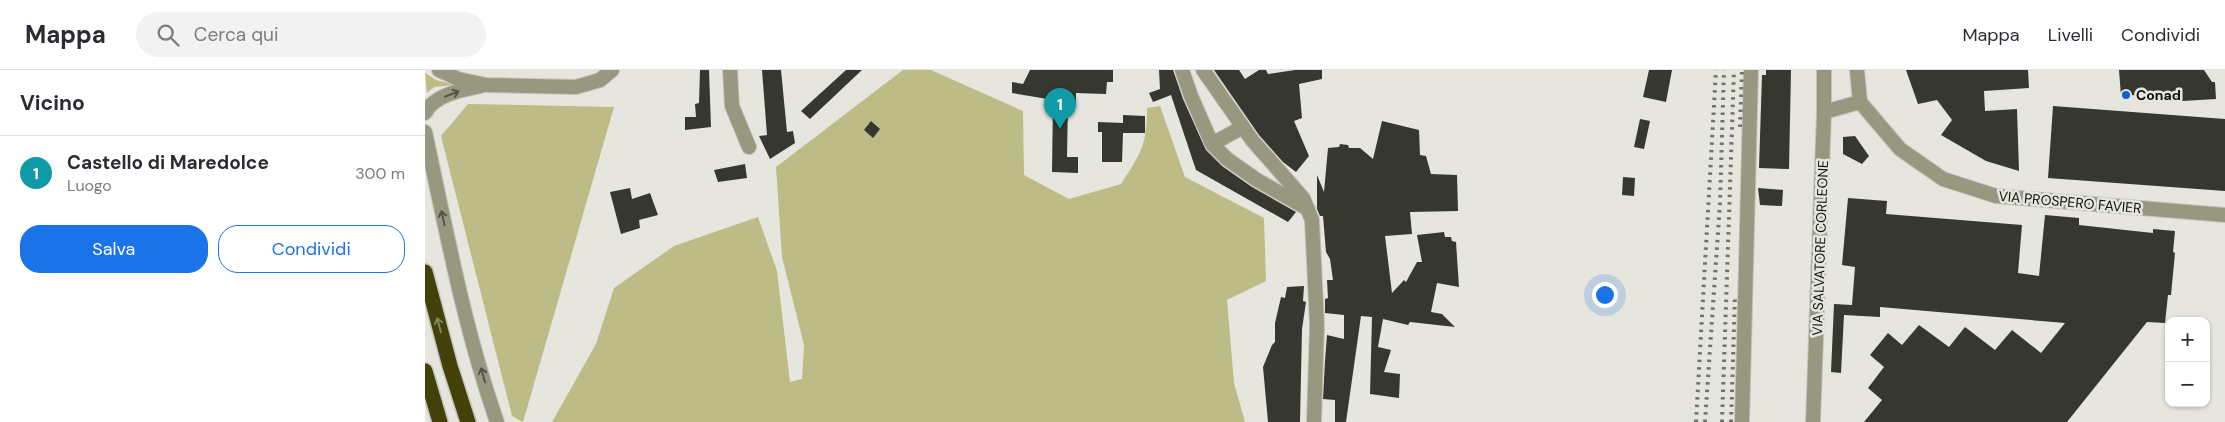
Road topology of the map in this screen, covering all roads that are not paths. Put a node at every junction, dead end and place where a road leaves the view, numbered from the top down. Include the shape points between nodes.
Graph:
1 (439, 70) edge
2 (612, 70) edge
3 (730, 70) edge
4 (1182, 70) edge
5 (1203, 70) edge
6 (1751, 70) edge
7 (1824, 70) edge
8 (1857, 70) edge
9 (485, 84) junction
10 (1860, 102) junction
11 (1824, 112) junction
12 (425, 113) edge
13 (1243, 126) junction
14 (425, 132) edge
15 (1212, 144) junction
16 (749, 147) dead end
17 (1308, 209) junction
18 (2225, 215) edge
19 (425, 272) edge
20 (425, 371) edge
21 (440, 422) edge
22 (468, 422) edge
23 (497, 422) edge
24 (1315, 422) edge
25 (1742, 422) edge
26 (1813, 422) edge

1 - 9 street via 458,79
2 - 9 street via 600,80 576,87
3 - 16 street via 733,106
4 - 15 street
5 - 13 street
6 - 25 street
7 - 11 street, VIA SALVATORE CORLEONE
8 - 10 street
12 -> 9 street via 437,100
10 - 11 street
10 - 18 street, VIA PROSPERO FAVIER via 1900,149 1943,179 1996,196
11 - 26 street, VIA SALVATORE CORLEONE
13 - 15 street
13 - 17 street via 1303,198
23 -> 14 street via 467,315
15 - 17 street via 1257,180
17 - 24 street via 1312,220 1317,325
22 -> 19 highway
20 - 21 highway

